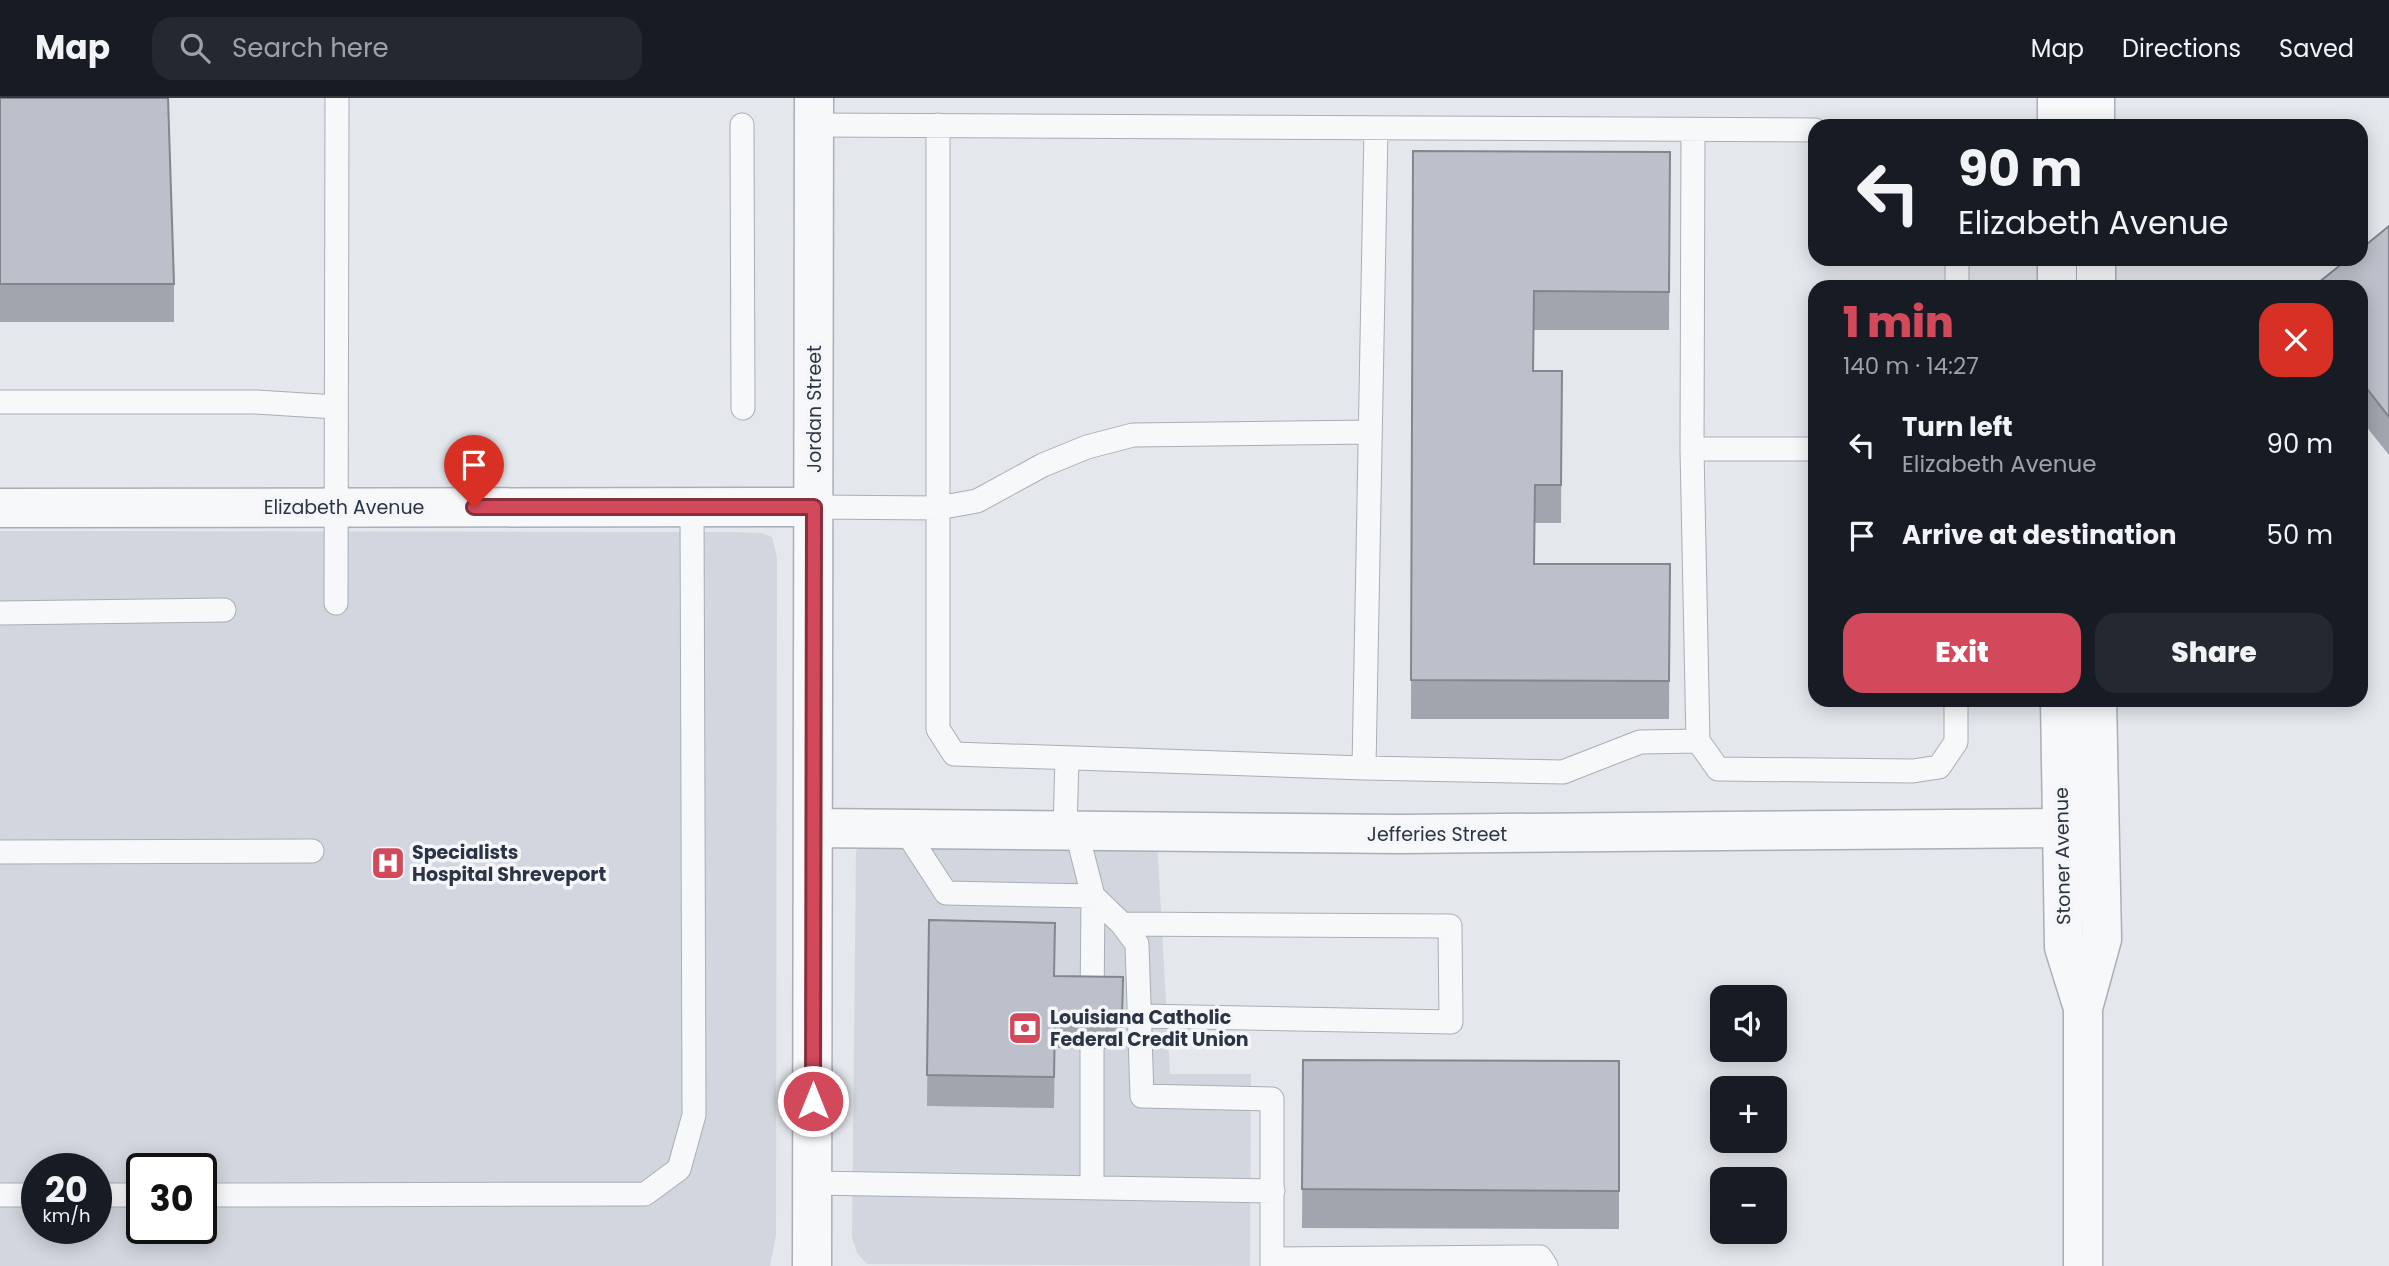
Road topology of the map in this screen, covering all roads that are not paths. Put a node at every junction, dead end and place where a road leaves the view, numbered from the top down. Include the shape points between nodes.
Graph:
1 (337, 98) edge
2 (2057, 98) edge
3 (2095, 98) edge
4 (814, 111) edge
5 (2057, 119) edge
6 (2095, 119) edge
7 (742, 125) dead end
8 (938, 125) junction
9 (1376, 128) junction
10 (1693, 130) junction
11 (1808, 130) edge
12 (0, 402) edge
13 (337, 407) junction
14 (743, 408) dead end
15 (1370, 432) junction
16 (1692, 449) junction
17 (1808, 449) edge
18 (337, 507) junction
19 (692, 507) junction
20 (814, 507) junction
21 (0, 508) edge
22 (938, 508) junction
23 (336, 603) dead end
24 (224, 610) dead end
25 (0, 613) edge
26 (1956, 707) edge
27 (2060, 707) edge
28 (2097, 707) edge
29 (1698, 741) junction
30 (1067, 758) junction
31 (1364, 768) junction
32 (814, 828) junction
33 (2061, 828) junction
34 (905, 830) junction
35 (1071, 832) junction
36 (312, 851) dead end
37 (0, 852) edge
38 (1093, 896) junction
39 (1122, 924) junction
40 (1092, 1007) edge
41 (2083, 1008) junction
42 (1140, 1016) junction
43 (1092, 1048) edge
44 (813, 1182) junction
45 (1092, 1187) junction
46 (1273, 1191) junction
47 (0, 1195) edge
48 (21, 1195) edge
49 (217, 1195) edge
50 (1272, 1262) edge
51 (812, 1266) edge
52 (1546, 1266) edge
53 (2083, 1266) edge

1 - 13 lane
2 - 5 street
3 - 6 street
4 - 8 lane
4 - 20 street, Jordan Street
7 - 14 lane
8 - 9 lane
8 - 22 lane
9 - 10 lane
9 - 15 lane
10 - 11 lane
10 - 16 lane
12 - 13 lane via 256,402
13 - 18 lane
15 - 22 lane via 1133,435 1087,447 977,501
15 - 31 lane
16 - 17 lane
16 - 29 lane
18 - 19 street, Elizabeth Avenue
18 - 21 street, Elizabeth Avenue
18 - 23 lane
19 - 20 street, Elizabeth Avenue
19 - 49 lane via 694,1115 679,1169 645,1194
20 - 22 lane
20 - 32 street, Jordan Street
22 - 30 lane via 938,729 954,754
24 - 25 lane
26 - 29 lane via 1956,742 1939,766 1913,771 1718,769
27 - 33 street, Stoner Avenue
28 - 41 street, Stoner Avenue via 2102,939
29 - 31 lane via 1640,742 1563,772
30 - 31 lane
30 - 35 lane
32 - 34 street, Jefferies Street
32 - 44 street, Jordan Street
33 - 35 street, Jefferies Street
33 - 41 street, Stoner Avenue via 2064,947
34 - 35 street, Jefferies Street
34 - 38 lane via 946,893
35 - 38 lane
36 - 37 lane
38 - 39 lane
38 - 40 lane
39 - 42 lane via 1137,944
39 - 42 lane via 1450,926 1451,1022
41 - 53 street, Stoner Avenue
42 - 46 lane via 1142,1096 1272,1100
43 - 45 lane
44 - 45 lane
44 - 51 street, Jordan Street
45 - 46 lane
46 - 50 lane
47 - 48 lane
50 - 52 lane via 1540,1257

